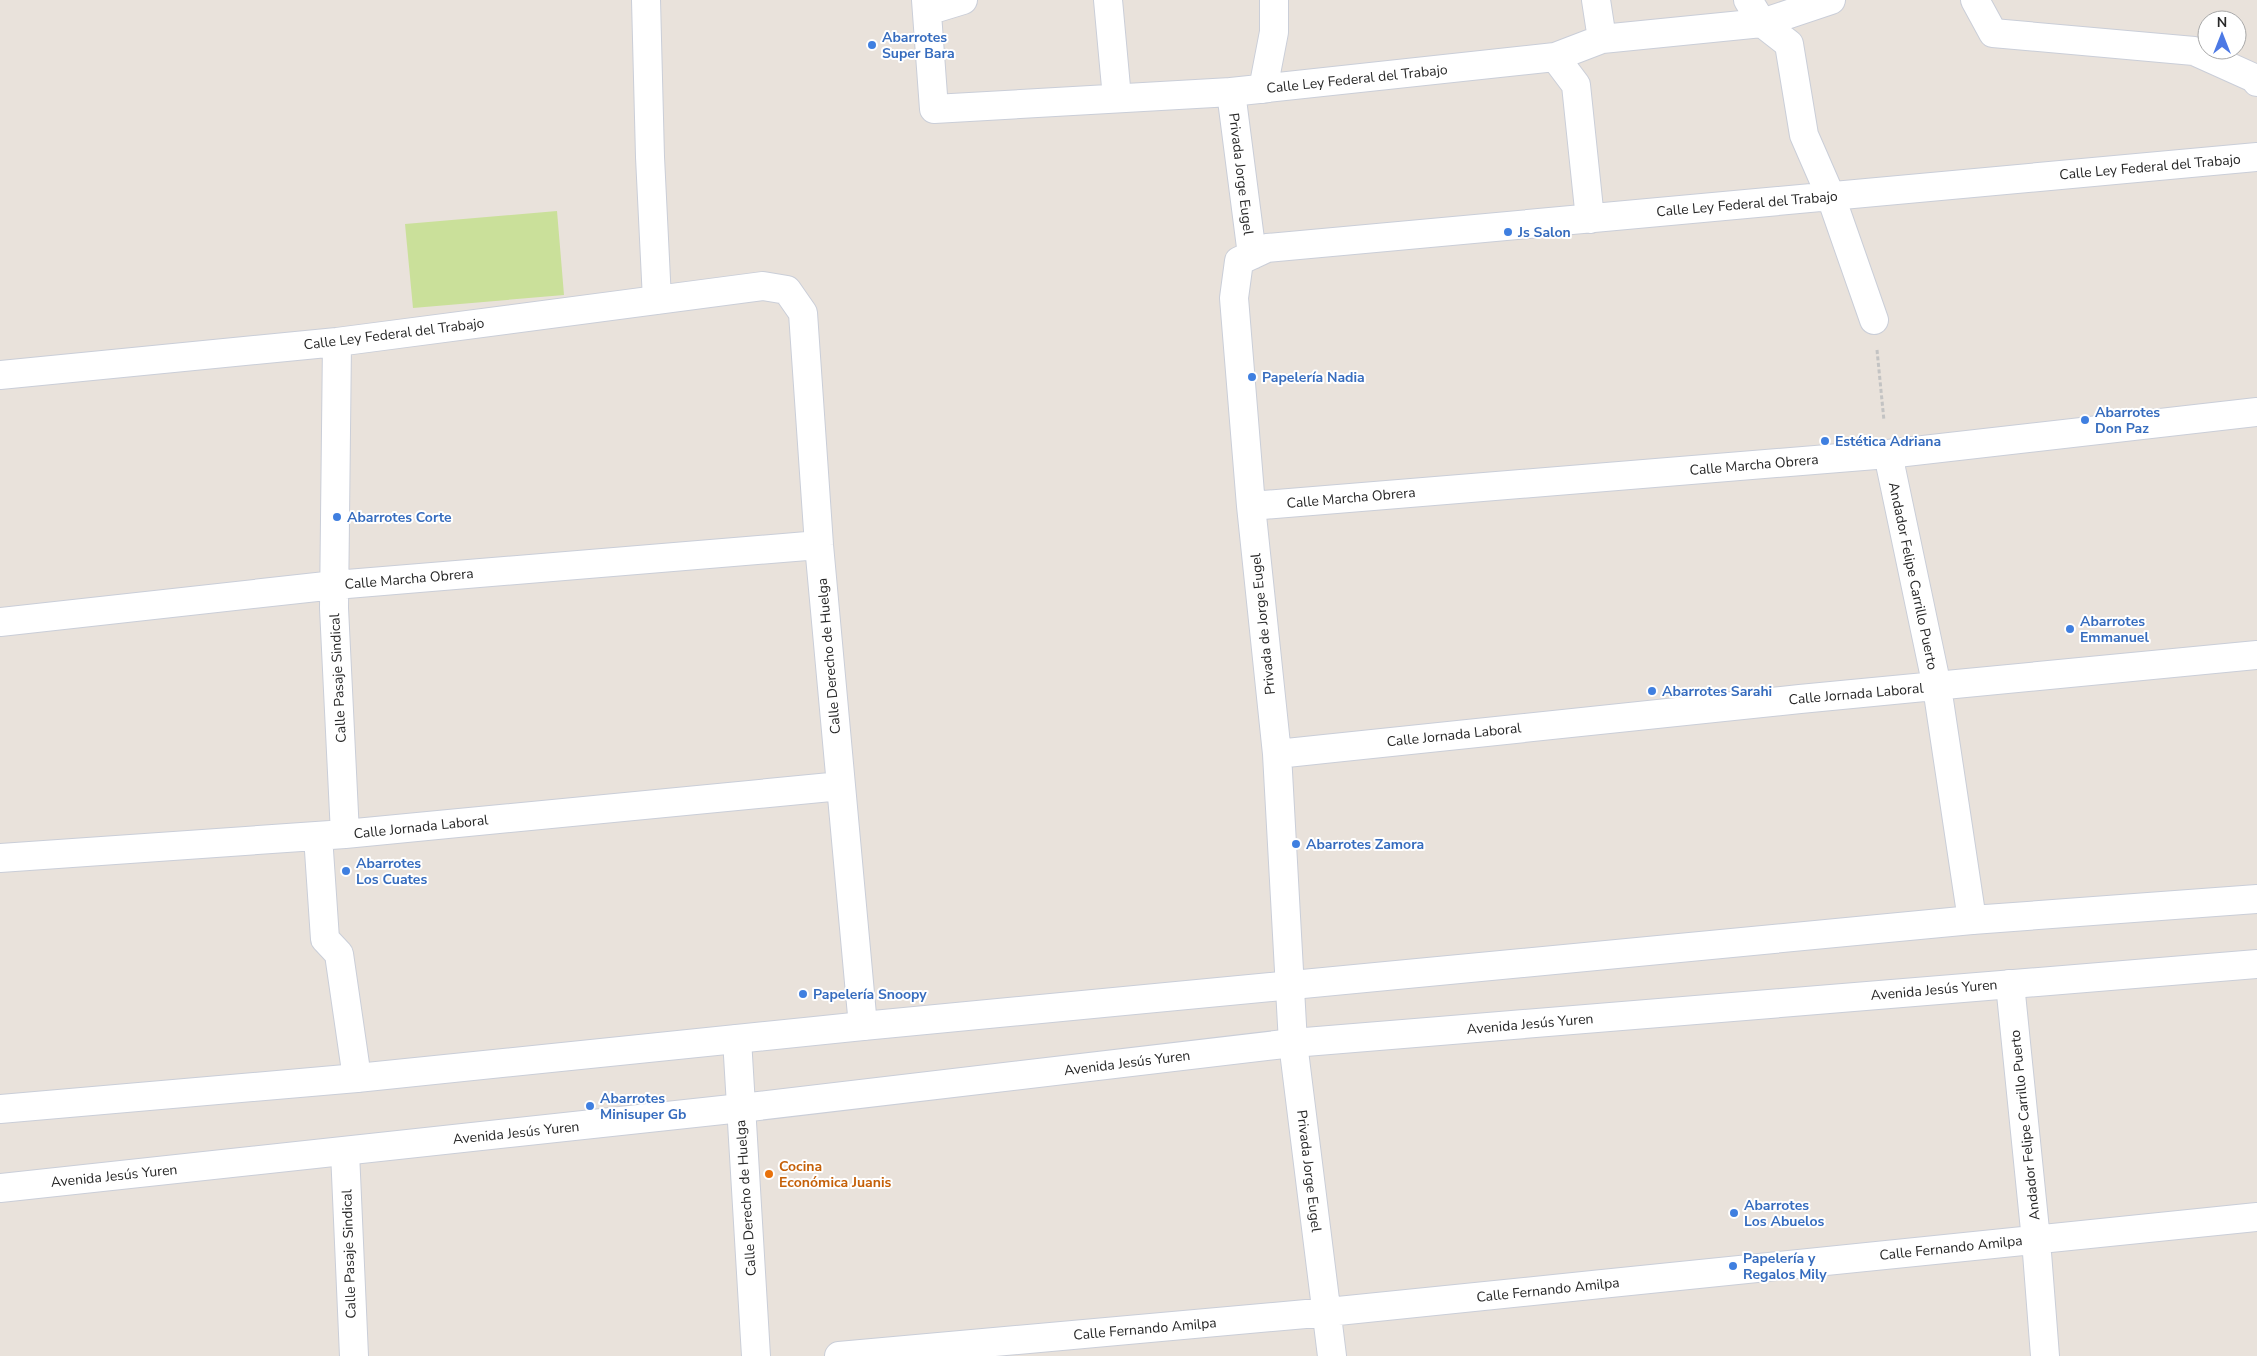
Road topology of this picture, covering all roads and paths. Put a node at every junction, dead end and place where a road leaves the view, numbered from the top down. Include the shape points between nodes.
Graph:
1 (646, 0) edge
2 (963, 0) edge
3 (1108, 0) edge
4 (1274, 0) edge
5 (1596, 0) edge
6 (1748, 0) edge
7 (1832, 0) edge
8 (1975, 0) edge
9 (927, 5) edge
10 (1762, 23) junction
11 (1602, 40) junction
12 (1555, 57) junction
13 (2257, 82) edge
14 (1263, 89) junction
15 (1231, 92) junction
16 (1118, 98) junction
17 (2257, 157) edge
18 (1831, 197) junction
19 (1590, 219) junction
20 (1245, 258) junction
21 (787, 290) joint
22 (658, 300) junction
23 (1874, 320) joint
24 (337, 342) junction
25 (0, 376) edge
26 (2257, 412) edge
27 (1888, 454) junction
28 (1250, 506) junction
29 (819, 545) junction
30 (336, 584) junction
31 (0, 622) edge
32 (2257, 656) edge
33 (1937, 687) junction
34 (1277, 754) junction
35 (841, 786) junction
36 (345, 834) junction
37 (318, 836) junction
38 (0, 858) edge
39 (2257, 899) edge
40 (1972, 920) junction
41 (2257, 964) edge
42 (2010, 984) junction
43 (1289, 987) junction
44 (862, 1026) junction
45 (737, 1039) junction
46 (1293, 1043) junction
47 (356, 1078) junction
48 (741, 1108) junction
49 (0, 1109) edge
50 (345, 1152) junction
51 (0, 1188) edge
52 (2257, 1217) edge
53 (2036, 1240) junction
54 (1328, 1312) junction
55 (354, 1356) edge
56 (756, 1356) edge
57 (839, 1356) edge
58 (1332, 1356) edge
59 (2045, 1356) edge

1 - 22 street
2 - 9 street
3 - 16 street
4 - 14 street via 1274,32
5 - 11 street
6 - 10 street
7 - 10 street, Calle Ley Federal del Trabajo
8 - 13 street via 1993,33 2194,51
9 - 16 street, Calle Ley Federal del Trabajo via 934,108
10 - 11 street, Calle Ley Federal del Trabajo
10 - 18 street via 1789,44 1804,135
11 - 12 street, Calle Ley Federal del Trabajo
12 - 14 street, Calle Ley Federal del Trabajo
12 - 19 street via 1576,85
14 - 15 street, Calle Ley Federal del Trabajo
15 - 16 street, Calle Ley Federal del Trabajo
15 - 20 street, Privada Jorge Eugel
17 - 18 street, Calle Ley Federal del Trabajo
18 - 19 street, Calle Ley Federal del Trabajo
18 - 23 street
19 - 20 street, Calle Ley Federal del Trabajo via 1267,248
20 - 28 street, Privada de Jorge Eugel via 1234,298
21 - 22 street, Calle Ley Federal del Trabajo via 763,286
21 - 29 street, Calle Derecho de Huelga via 803,313
22 - 24 street, Calle Ley Federal del Trabajo
23 - 27 path
24 - 25 street, Calle Ley Federal del Trabajo
24 - 30 street, Calle Pasaje Sindical
26 - 27 street, Calle Marcha Obrera
27 - 28 street, Calle Marcha Obrera
27 - 33 street, Andador Felipe Carrillo Puerto
28 - 34 street, Privada de Jorge Eugel
29 - 30 street, Calle Marcha Obrera
29 - 35 street, Calle Derecho de Huelga
30 - 31 street, Calle Marcha Obrera
30 - 36 street, Calle Pasaje Sindical via 334,608
32 - 33 street, Calle Jornada Laboral
33 - 34 street, Calle Jornada Laboral
33 - 40 street, Andador Felipe Carrillo Puerto
34 - 43 street, Privada de Jorge Eugel
35 - 36 street, Calle Jornada Laboral
35 - 44 street, Calle Derecho de Huelga
36 - 37 street, Calle Jornada Laboral
37 - 38 street, Calle Jornada Laboral
37 - 47 street via 325,939 339,954
39 - 40 street
40 - 43 street
41 - 42 street, Avenida Jesús Yuren
42 - 46 street, Avenida Jesús Yuren
42 - 53 street, Andador Felipe Carrillo Puerto
43 - 44 street
43 - 46 street, Privada Jorge Eugel
44 - 45 street
45 - 47 street
45 - 48 street, Calle Derecho de Huelga
46 - 48 street, Avenida Jesús Yuren
46 - 54 street, Privada Jorge Eugel
47 - 49 street
48 - 50 street, Avenida Jesús Yuren
48 - 56 street, Calle Derecho de Huelga
50 - 51 street, Avenida Jesús Yuren
50 - 55 street, Calle Pasaje Sindical
52 - 53 street, Calle Fernando Amilpa
53 - 54 street, Calle Fernando Amilpa
53 - 59 street, Andador Felipe Carrillo Puerto
54 - 57 street, Calle Fernando Amilpa
54 - 58 street, Privada Jorge Eugel

